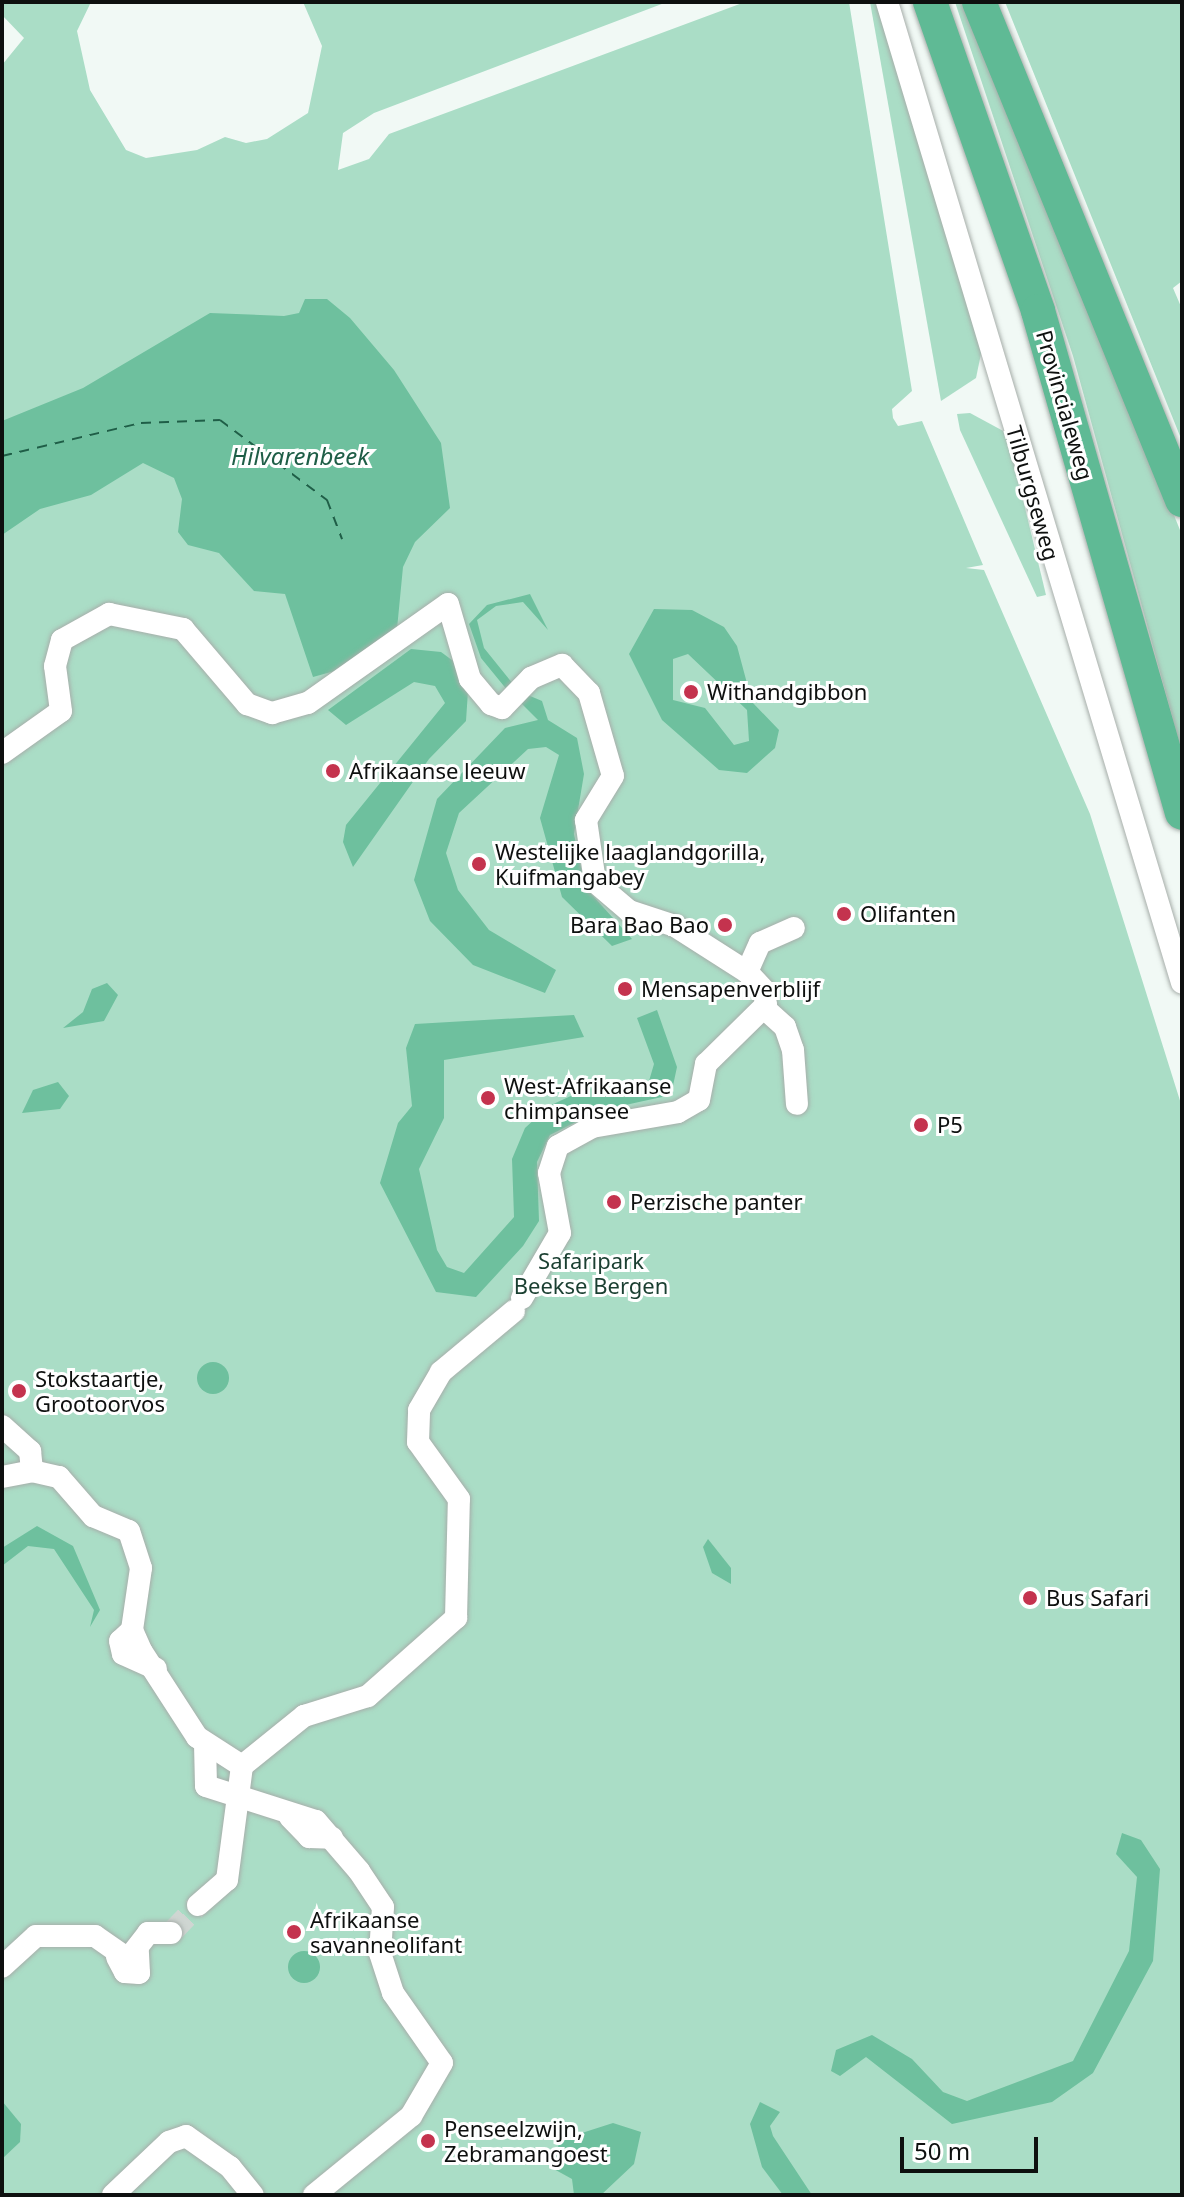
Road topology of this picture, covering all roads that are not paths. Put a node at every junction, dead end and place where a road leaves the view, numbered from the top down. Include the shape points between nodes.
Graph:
1 (887, 2) edge
2 (930, 2) edge
3 (979, 2) edge
4 (1182, 500) edge
5 (2, 753) edge
6 (1182, 813) edge
7 (794, 928) dead end
8 (747, 972) junction
9 (1182, 983) edge
10 (764, 1008) junction
11 (797, 1104) dead end
12 (2, 1426) edge
13 (32, 1471) junction
14 (2, 1477) edge
15 (205, 1744) junction
16 (242, 1766) junction
17 (238, 1793) junction
18 (198, 1905) tunnel mouth
19 (171, 1933) tunnel mouth
20 (2, 1967) edge
21 (113, 2195) edge
22 (253, 2195) edge
23 (314, 2195) edge

1 - 9 street, Tilburgseweg
2 - 6 highway, Provincialeweg via 1038,311
3 - 4 highway
5 - 8 street via 61,711 55,666 62,640 109,614 183,629 247,704 272,713 308,703 448,604 453,636 480,697 502,708 546,669 570,667 600,716 613,776 586,820 595,882 629,911 675,926
7 - 8 street via 760,943
8 - 10 street via 764,990
10 - 11 street via 785,1027 793,1050
10 - 16 street via 706,1064 699,1100 678,1112 592,1127 558,1146 549,1173 560,1233 518,1304 441,1372 419,1410 418,1442 457,1493 460,1611 358,1701 304,1716
12 - 13 street via 30,1451
13 - 14 street
13 - 15 street via 73,1486 93,1516 129,1531 139,1545 142,1580 132,1630
15 - 16 street
15 - 17 street via 206,1786
16 - 17 street
17 - 18 street via 227,1880
17 - 23 street via 271,1801 290,1817 316,1821 381,1900 377,1930 393,1993 416,2017 442,2069 396,2126
19 - 20 street via 148,1933 128,1954 105,1939 60,1932 19,1946
21 - 22 street via 169,2142 186,2136 208,2147

